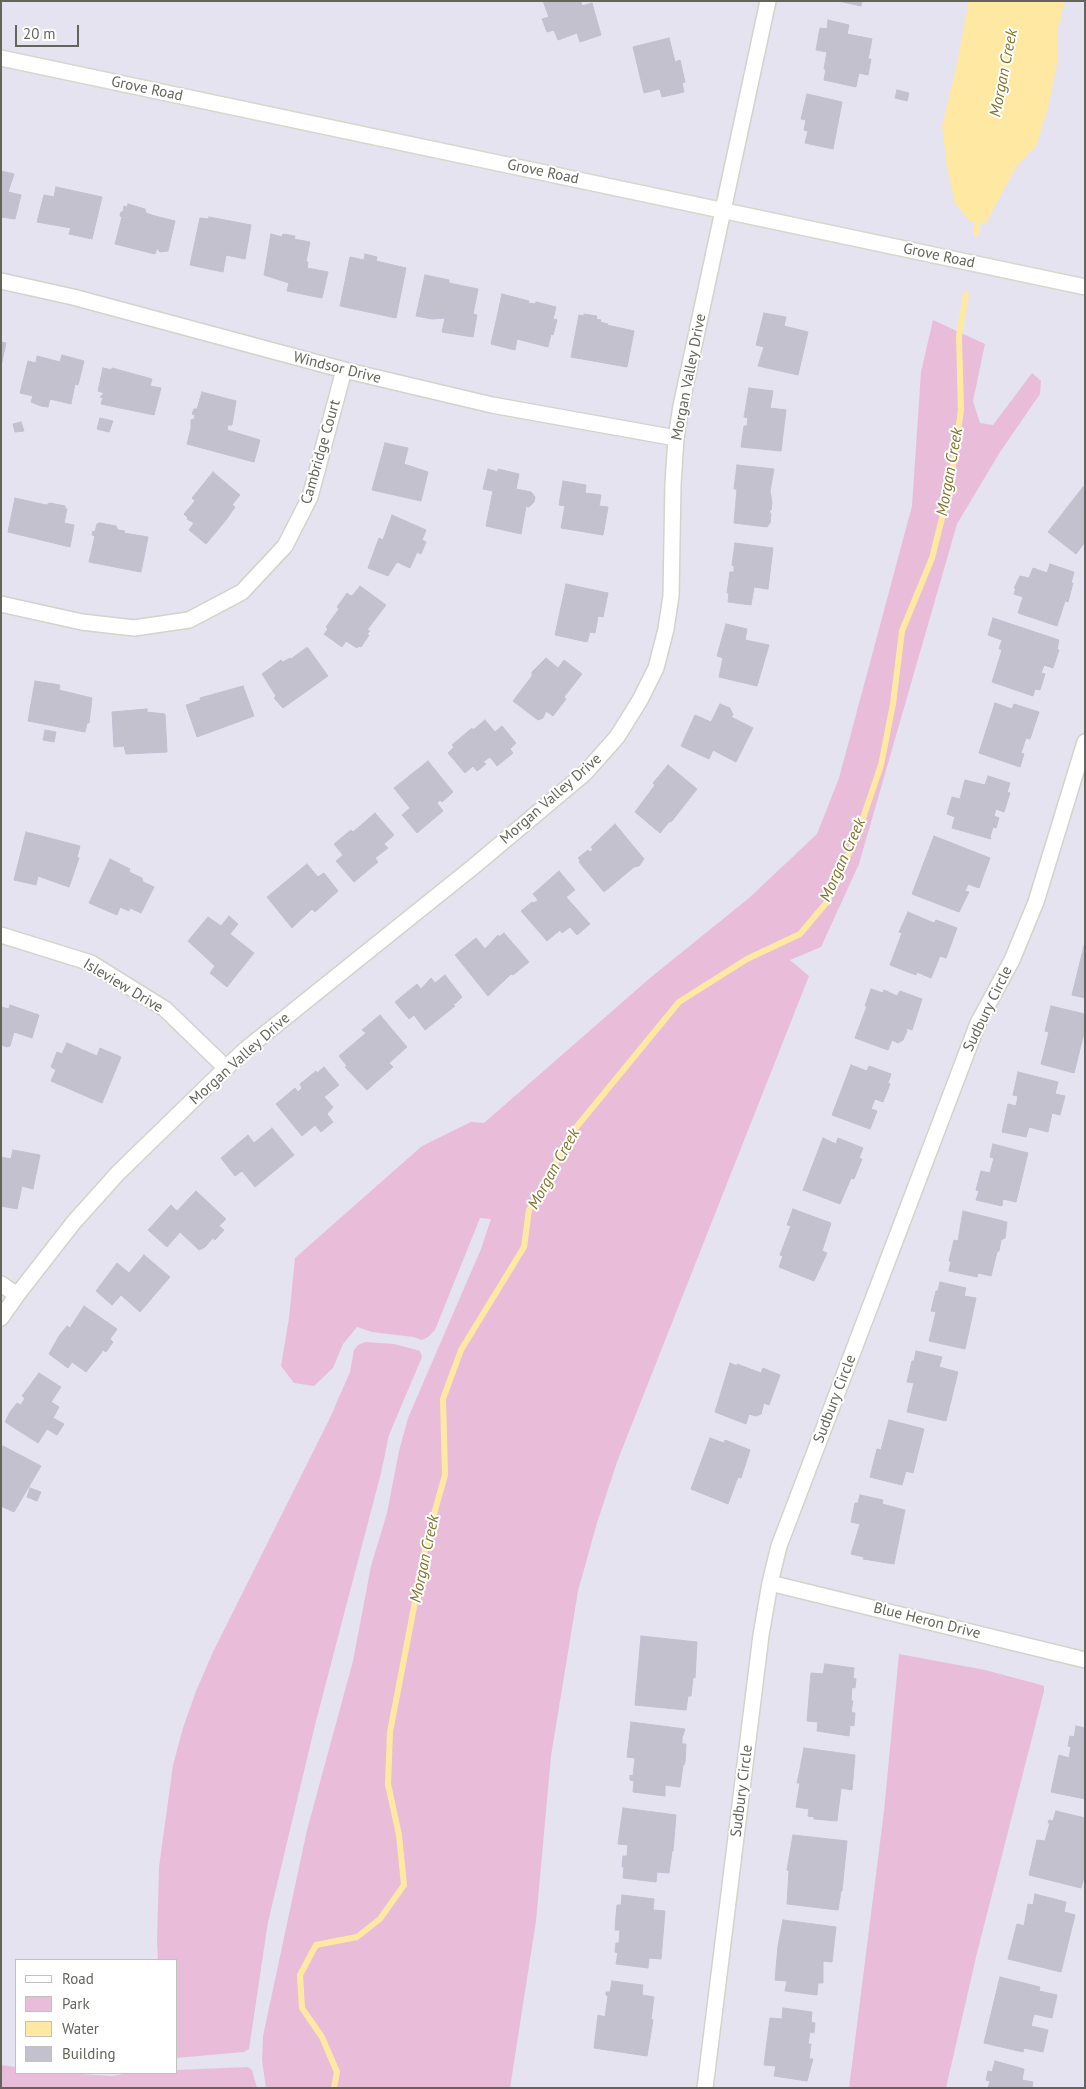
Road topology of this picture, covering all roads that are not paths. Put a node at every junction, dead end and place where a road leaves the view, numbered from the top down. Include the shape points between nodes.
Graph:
1 (768, 1) edge
2 (1, 58) edge
3 (724, 211) junction
4 (1, 281) edge
5 (1085, 288) edge
6 (344, 370) junction
7 (676, 438) junction
8 (1, 604) edge
9 (1085, 742) edge
10 (1, 935) edge
11 (226, 1068) junction
12 (1, 1284) edge
13 (17, 1294) junction
14 (1, 1318) edge
15 (770, 1583) junction
16 (1085, 1660) edge
17 (705, 2088) edge

1 - 3 street, Morgan Valley Drive
2 - 3 street, Grove Road
3 - 5 street, Grove Road
3 - 7 street, Morgan Valley Drive via 682,397
4 - 6 street, Windsor Drive via 73,297
6 - 7 street, Windsor Drive via 504,408
6 - 8 street, Cambridge Court via 310,497 285,546 242,592 188,620 134,628 82,622
7 - 11 street, Morgan Valley Drive via 672,577 666,629 656,668 617,737 579,778
9 - 15 street, Sudbury Circle via 1036,902 1012,960 972,1038 779,1546
10 - 11 street, Isleview Drive via 91,963 165,1009
11 - 13 street, Morgan Valley Drive via 118,1174 74,1222
12 - 13 street
13 - 14 street, Morgan Valley Drive
15 - 16 street, Blue Heron Drive
15 - 17 street, Sudbury Circle

